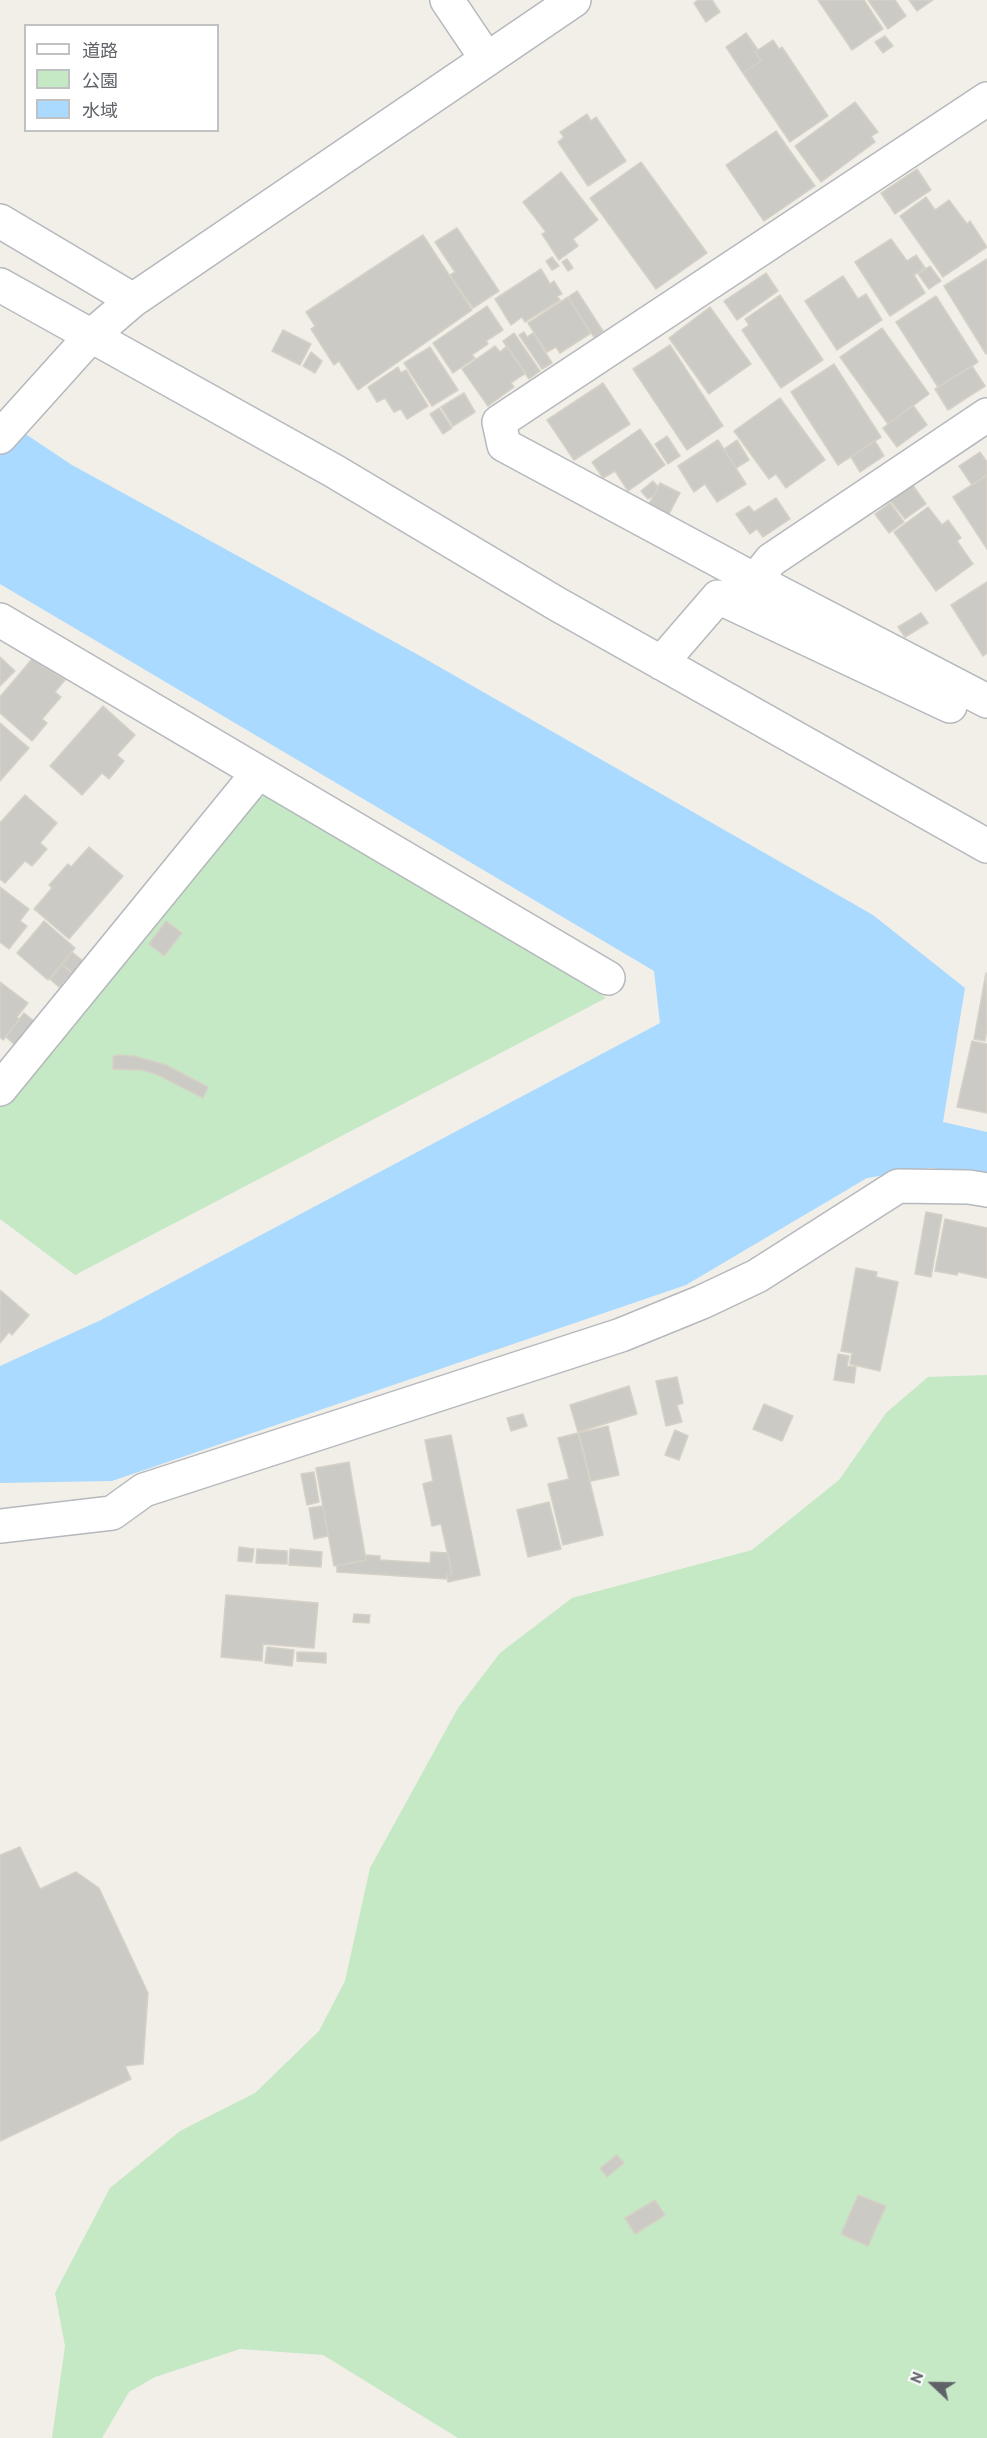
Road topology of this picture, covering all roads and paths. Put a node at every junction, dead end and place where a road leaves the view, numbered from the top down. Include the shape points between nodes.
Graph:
1 (447, 0) edge
2 (574, 0) edge
3 (486, 58) junction
4 (987, 99) edge
5 (0, 221) edge
6 (0, 285) edge
7 (133, 300) junction
8 (90, 337) junction
9 (987, 415) edge
10 (0, 437) edge
11 (755, 580) junction
12 (0, 620) edge
13 (661, 663) junction
14 (987, 701) edge
15 (987, 723) edge
16 (258, 773) junction
17 (987, 846) edge
18 (608, 978) dead end
19 (0, 1089) edge
20 (987, 1190) edge
21 (0, 1526) edge

1 - 3 street
2 - 3 street
3 - 7 street
4 - 11 street via 499,422 504,445
5 - 7 street
6 - 8 street
7 - 8 street
8 - 10 street
8 - 13 street via 334,471
9 - 11 street via 771,560
11 - 14 street
12 - 16 street
13 - 15 street via 718,597
13 - 17 street
16 - 18 street
16 - 19 street
20 - 21 street via 898,1186 757,1276 621,1335 144,1490 112,1513

